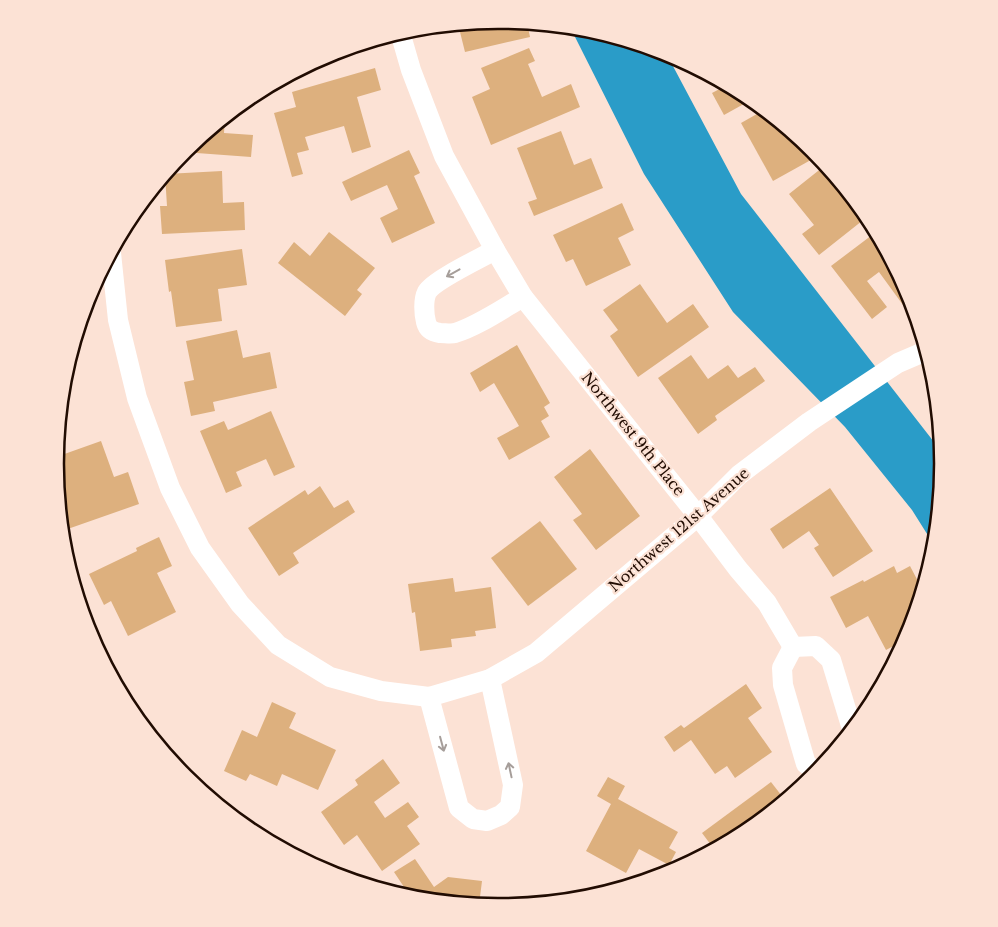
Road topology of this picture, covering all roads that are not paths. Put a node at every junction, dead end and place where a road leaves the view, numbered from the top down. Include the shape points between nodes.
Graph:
1 (402, 40) edge
2 (495, 250) junction
3 (112, 265) edge
4 (523, 297) junction
5 (920, 354) edge
6 (698, 516) junction
7 (793, 647) junction
8 (490, 679) junction
9 (429, 697) junction
10 (849, 720) edge
11 (810, 767) edge

1 - 2 street, Northwest 9th Place via 444,156
2 - 4 street, Northwest 9th Place
2 -> 4 street via 444,278 427,292 424,303 426,324 430,330 453,333 471,327
3 - 9 street via 118,320 137,398 170,488 200,548 228,588 278,646 330,677 381,691
4 - 6 street, Northwest 9th Place
5 - 6 street, Northwest 121st Avenue via 898,364 809,422 739,475
6 - 7 street, Northwest 9th Place via 766,603
6 - 8 street, Northwest 121st Avenue via 536,653
7 - 10 street via 816,646 831,660
7 - 11 street via 782,668 783,685 806,764
8 - 9 street, Northwest 121st Avenue
9 -> 8 street via 459,808 472,819 488,821 510,807 513,785

